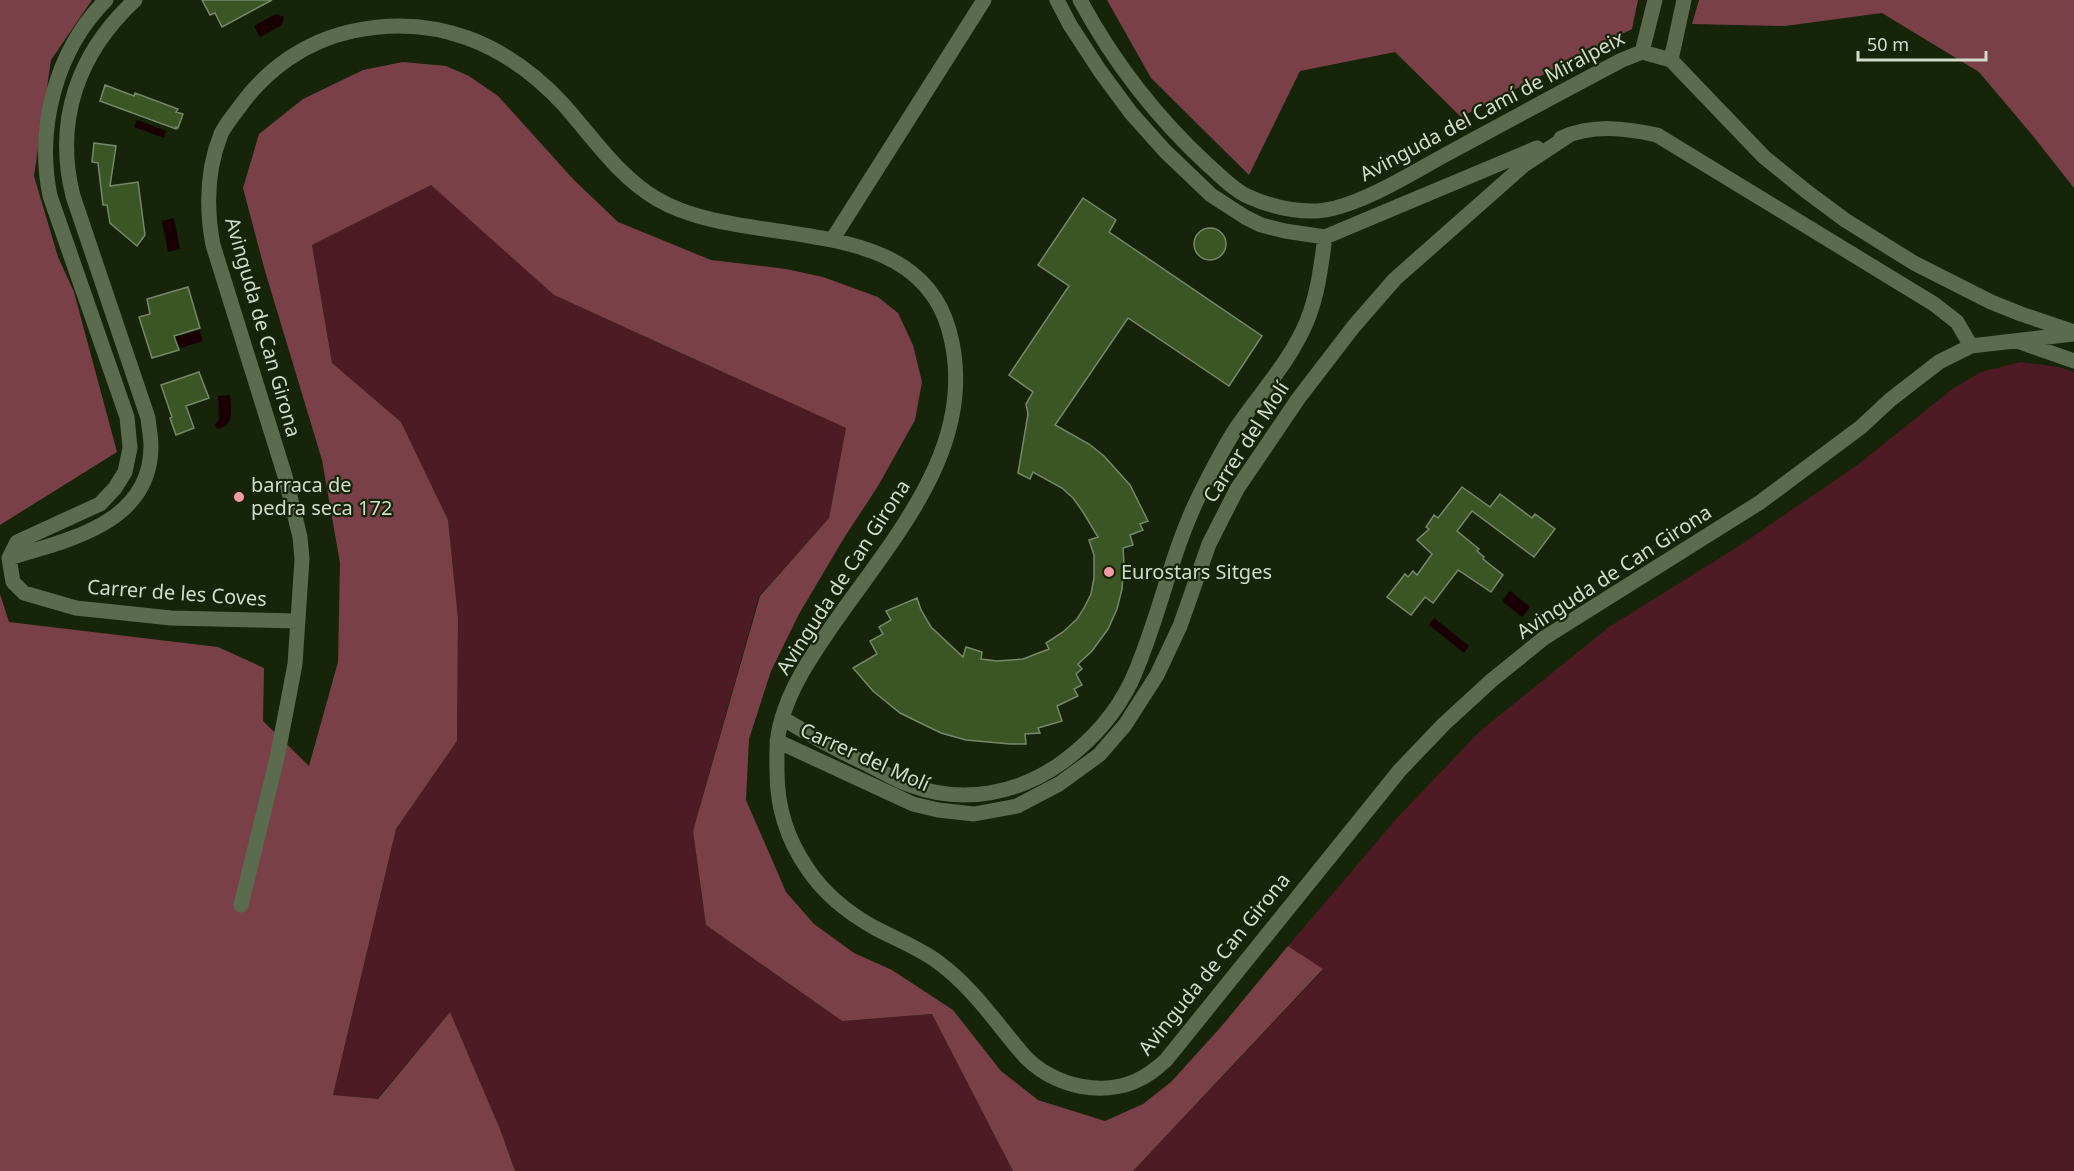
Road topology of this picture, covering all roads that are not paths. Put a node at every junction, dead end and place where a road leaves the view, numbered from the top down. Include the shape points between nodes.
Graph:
1 (106, 0) edge
2 (135, 0) edge
3 (984, 0) edge
4 (1057, 0) edge
5 (1080, 0) edge
6 (1655, 0) edge
7 (1684, 0) edge
8 (1642, 52) junction
9 (1671, 60) junction
10 (1570, 134) junction
11 (1325, 237) junction
12 (832, 240) junction
13 (2074, 333) edge
14 (2014, 341) junction
15 (1971, 346) junction
16 (2074, 361) edge
17 (9, 558) junction
18 (298, 621) junction
19 (782, 718) junction
20 (777, 741) junction
21 (241, 905) dead end

1 - 17 street via 84,27 53,89 47,178 127,417 130,448 125,472 100,504 17,542
2 - 17 street via 99,40 79,76 71,102 67,147 73,196 148,418 148,465 137,493 115,518 96,530
3 - 12 street
4 - 11 street via 1131,113 1211,195 1261,225
5 - 8 street, Avinguda del Camí de Miralpeix via 1139,90 1196,154 1245,195 1296,211 1319,211 1352,203
6 - 8 street
7 - 9 street
8 - 9 street, Avinguda del Camí de Miralpeix
9 - 13 street via 1764,157 1845,220 1914,263 1991,302
10 - 11 street
10 - 15 street via 1600,128 1657,135 1934,304 1957,322
10 - 20 street, Carrer del Molí via 1524,165 1395,279 1298,399 1237,489 1209,544 1180,626 1157,675 1125,725 1099,755 1059,784 1017,806 974,814 913,804
11 - 19 street, Carrer del Molí via 1316,294 1307,321 1236,429 1193,509 1131,682 1099,730 1076,752 1053,769 1005,791 944,795 910,785
12 - 18 street, Avinguda de Can Girona via 700,219 655,199 617,167 564,105 523,66 465,36 407,26 371,27 330,36 282,63 262,79 223,129 212,162 208,218 300,537
12 - 19 street, Avinguda de Can Girona via 879,254 917,278 931,293 948,326 955,356 953,404 943,452 929,484 806,664
13 - 14 street
14 - 15 street
14 - 16 street
15 - 20 street, Avinguda de Can Girona via 1939,362 1862,427 1759,503 1544,638 1492,680 1400,770 1166,1060 1143,1077 1119,1086 1075,1086 1037,1068 955,975 929,955 859,919 828,895 805,866 785,826 777,788
17 - 18 street, Carrer de les Coves via 14,582 24,593 76,608 171,618
18 - 21 street, Avinguda de Can Girona via 277,758
19 - 20 street, Avinguda de Can Girona

